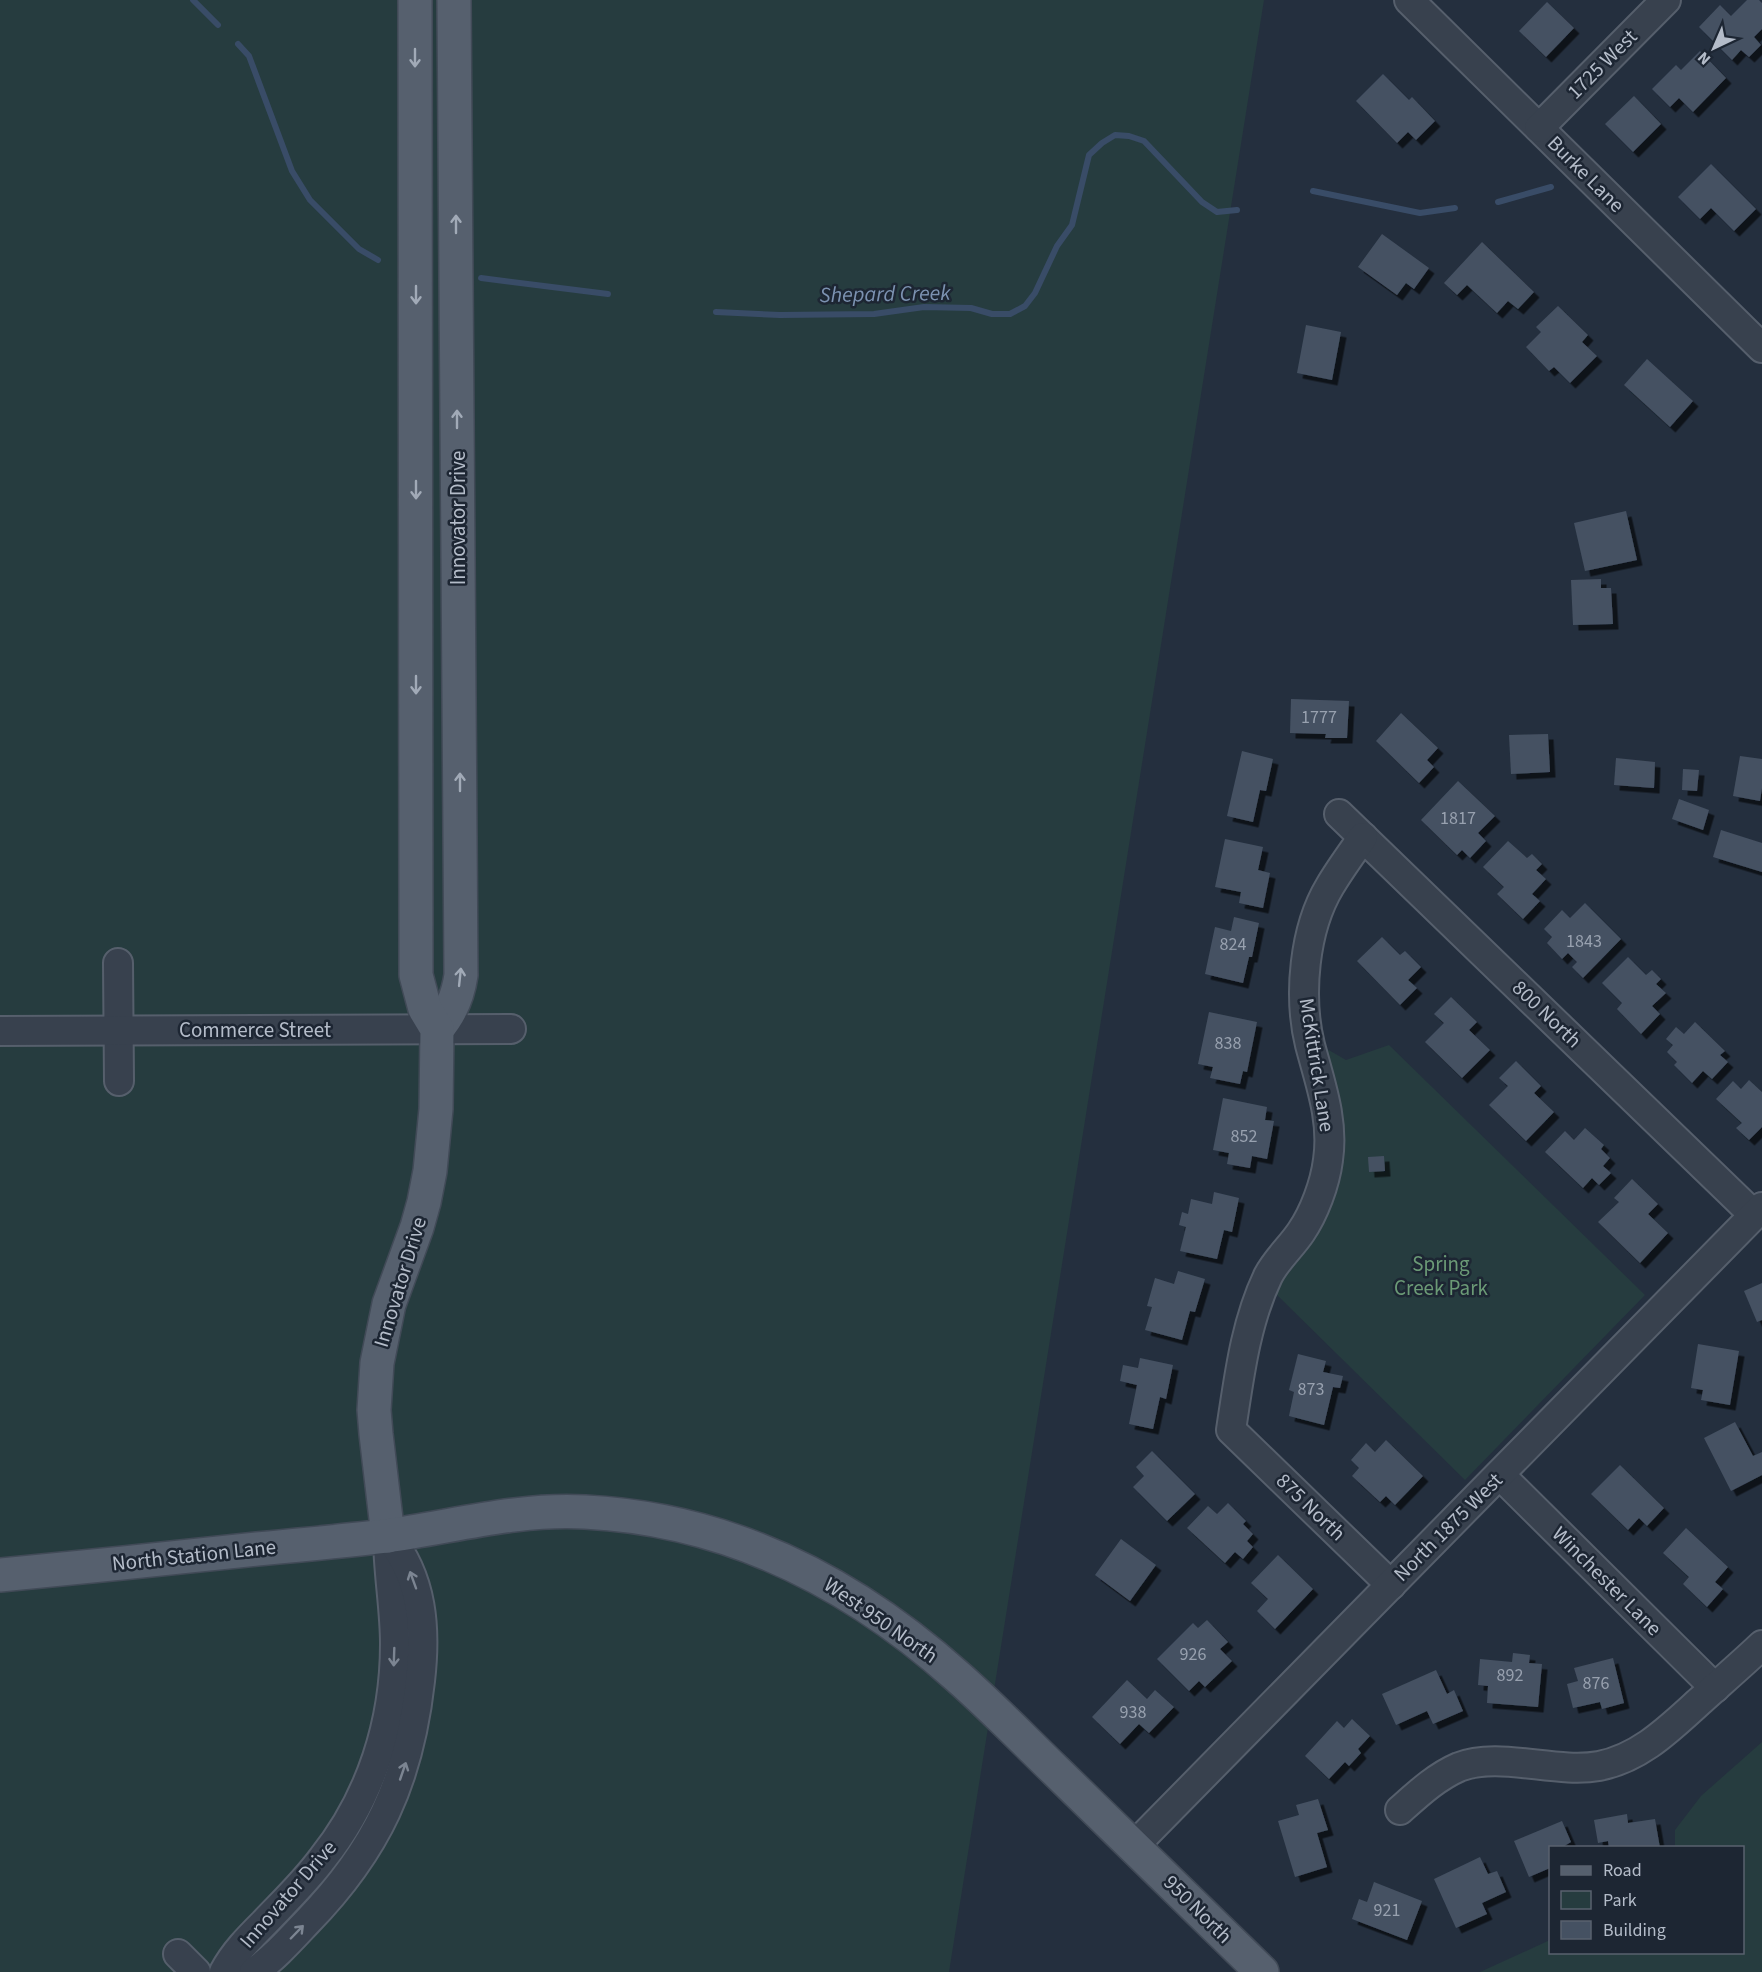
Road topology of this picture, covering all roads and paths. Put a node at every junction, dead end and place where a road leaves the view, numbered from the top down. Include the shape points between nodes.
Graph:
1 (415, 0) edge
2 (454, 0) edge
3 (1409, 0) edge
4 (1666, 0) edge
5 (1539, 128) junction
6 (1762, 348) edge
7 (1339, 814) dead end
8 (1364, 837) junction
9 (118, 963) dead end
10 (437, 1029) junction
11 (511, 1029) dead end
12 (118, 1030) junction
13 (0, 1031) edge
14 (119, 1082) dead end
15 (1758, 1211) edge
16 (1231, 1430) joint
17 (1500, 1475) junction
18 (387, 1536) junction
19 (0, 1575) edge
20 (1391, 1585) junction
21 (1762, 1645) edge
22 (1715, 1688) junction
23 (1400, 1810) dead end
24 (1134, 1846) junction
25 (224, 1972) edge
26 (254, 1972) edge
27 (1262, 1972) edge

1 -> 10 main road, Innovator Drive via 416,975 425,1009
10 -> 2 main road, Innovator Drive via 452,1008 461,975
3 - 5 street, Burke Lane
4 - 5 street, 1725 West
5 - 6 street, Burke Lane
7 - 8 street, 800 North
8 - 15 street, 800 North
8 - 16 street, McKittrick Lane via 1329,887 1313,926 1306,960 1305,999 1310,1042 1329,1124 1328,1161 1302,1230 1269,1274 1256,1307 1244,1345
9 - 12 street
10 - 11 street, Commerce Street
10 - 12 street, Commerce Street
10 - 18 main road, Innovator Drive via 430,1171 417,1227 389,1304 377,1363 376,1434
12 - 13 street, Commerce Street
12 - 14 street
15 - 17 street, North 1875 West
16 - 20 street, 875 North
17 - 20 street, North 1875 West
17 - 22 street, Winchester Lane
18 - 19 main road, North Station Lane
18 - 24 main road, West 950 North via 467,1521 582,1511 649,1519 715,1533 786,1560 852,1595 936,1659
18 -> 25 street, Innovator Drive via 394,1673 388,1719 373,1771 349,1820 323,1858 245,1942
26 -> 18 street, Innovator Drive via 278,1952 348,1875 383,1819 404,1769 417,1711 424,1637 412,1575
20 - 24 street, North 1875 West
21 - 22 street
22 - 23 street via 1656,1741 1626,1757 1599,1766 1566,1768 1493,1761 1460,1767 1434,1781
24 - 27 main road, 950 North

